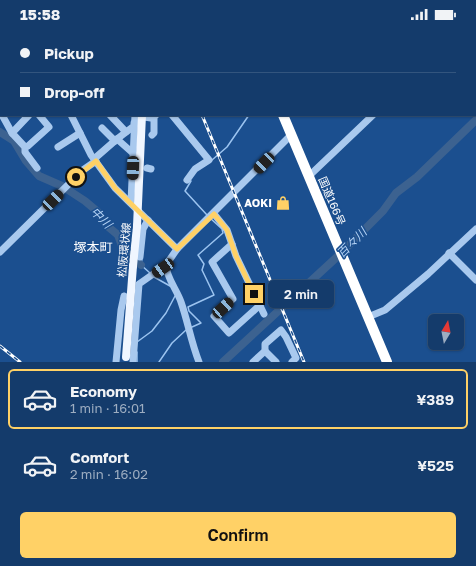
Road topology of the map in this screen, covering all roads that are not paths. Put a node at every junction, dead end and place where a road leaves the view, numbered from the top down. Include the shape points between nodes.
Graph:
1 (3, 116) edge
2 (28, 116) edge
3 (40, 116) edge
4 (72, 116) edge
5 (111, 116) edge
6 (136, 116) edge
7 (136, 116) edge
8 (153, 116) edge
9 (173, 116) edge
10 (283, 116) edge
11 (372, 116) edge
12 (134, 126) junction
13 (102, 128) dead end
14 (80, 132) junction
15 (126, 132) junction
16 (12, 133) junction
17 (152, 135) dead end
18 (291, 135) junction
19 (116, 140) junction
20 (25, 147) junction
21 (58, 147) dead end
22 (135, 155) junction
23 (95, 160) junction
24 (37, 168) dead end
25 (308, 176) junction
26 (187, 180) dead end
27 (131, 202) junction
28 (211, 217) junction
29 (148, 220) junction
30 (476, 229) edge
31 (232, 244) junction
32 (177, 249) junction
33 (0, 252) edge
34 (449, 253) junction
35 (140, 257) dead end
36 (343, 258) junction
37 (166, 265) junction
38 (476, 280) edge
39 (362, 284) dead end
40 (124, 296) dead end
41 (260, 305) junction
42 (264, 314) dead end
43 (368, 317) junction
44 (265, 351) junction
45 (116, 362) edge
46 (125, 362) edge
47 (133, 362) edge
48 (199, 362) edge
49 (252, 362) edge
50 (276, 362) edge
51 (292, 362) edge
52 (387, 362) edge

1 - 16 street
2 - 16 street
3 - 20 street via 49,127
4 - 14 street
5 - 15 street
6 - 12 street
7 - 46 main road, 松阪環状線, bridge via 139,188
8 - 17 street
9 - 26 street via 212,158 195,169
10 - 18 highway, 国道166号
11 - 25 street
12 - 15 street
12 - 22 street
13 - 19 street
14 - 21 street
14 - 23 street
15 - 19 street
16 - 20 street
18 - 25 highway, 国道166号
18 - 28 street
19 - 22 street
19 - 23 street
20 - 24 street via 25,152
22 - 27 street
23 - 27 street via 115,188
23 - 33 street
25 - 36 highway, 国道166号
27 - 29 street
28 - 31 street via 225,226
28 - 32 street
29 - 32 street
29 - 35 street via 143,229
30 - 34 street
31 - 41 street
31 - 41 street via 212,262 233,299 214,316 228,333
32 - 37 street
34 - 38 street
34 - 43 street via 385,310
36 - 39 street via 359,286
36 - 43 highway, 国道166号
37 - 47 street via 139,284
37 - 48 street via 167,273 187,310
40 - 45 street
41 - 42 street
43 - 52 highway, 国道166号
44 - 49 street
44 - 50 street
44 - 51 street via 265,344 280,330 296,358

